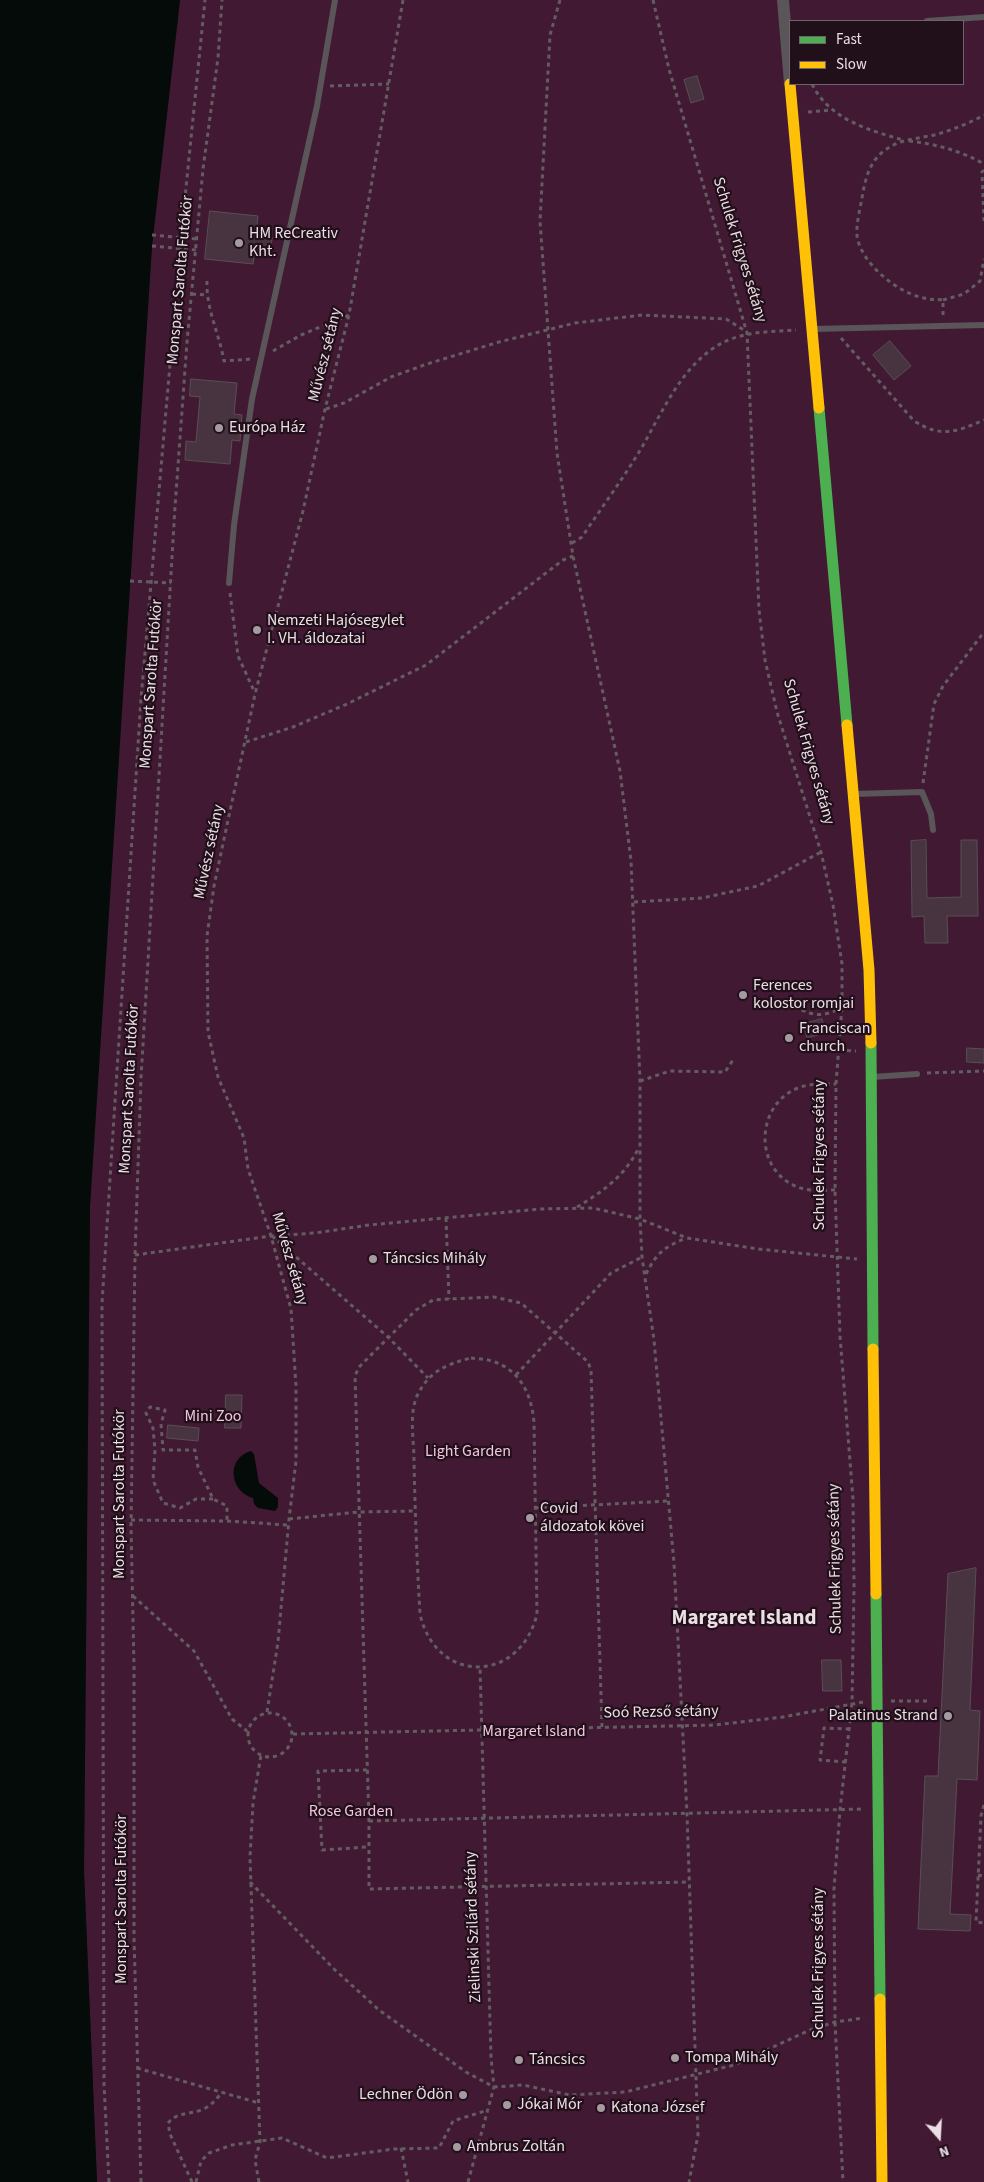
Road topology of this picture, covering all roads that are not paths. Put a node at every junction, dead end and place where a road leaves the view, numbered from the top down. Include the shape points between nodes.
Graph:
1 (335, 0) edge
2 (782, 0) edge
3 (984, 17) edge
4 (941, 20) edge
5 (788, 32) edge
6 (789, 58) edge
7 (790, 85) edge
8 (984, 325) edge
9 (813, 329) junction
10 (229, 582) road end
11 (852, 794) junction
12 (933, 830) dead end
13 (916, 1074) road end
14 (871, 1077) junction
15 (882, 2182) edge

1 - 10 lane via 321,86 252,399
2 - 5 street, Schulek Frigyes sétány
3 - 4 lane
5 - 6 street, Schulek Frigyes sétány
7 - 9 street, Schulek Frigyes sétány
8 - 9 lane
9 - 11 street, Schulek Frigyes sétány
11 - 12 lane via 922,792
11 - 14 street, Schulek Frigyes sétány via 869,970
13 - 14 lane
14 - 15 street, Schulek Frigyes sétány

